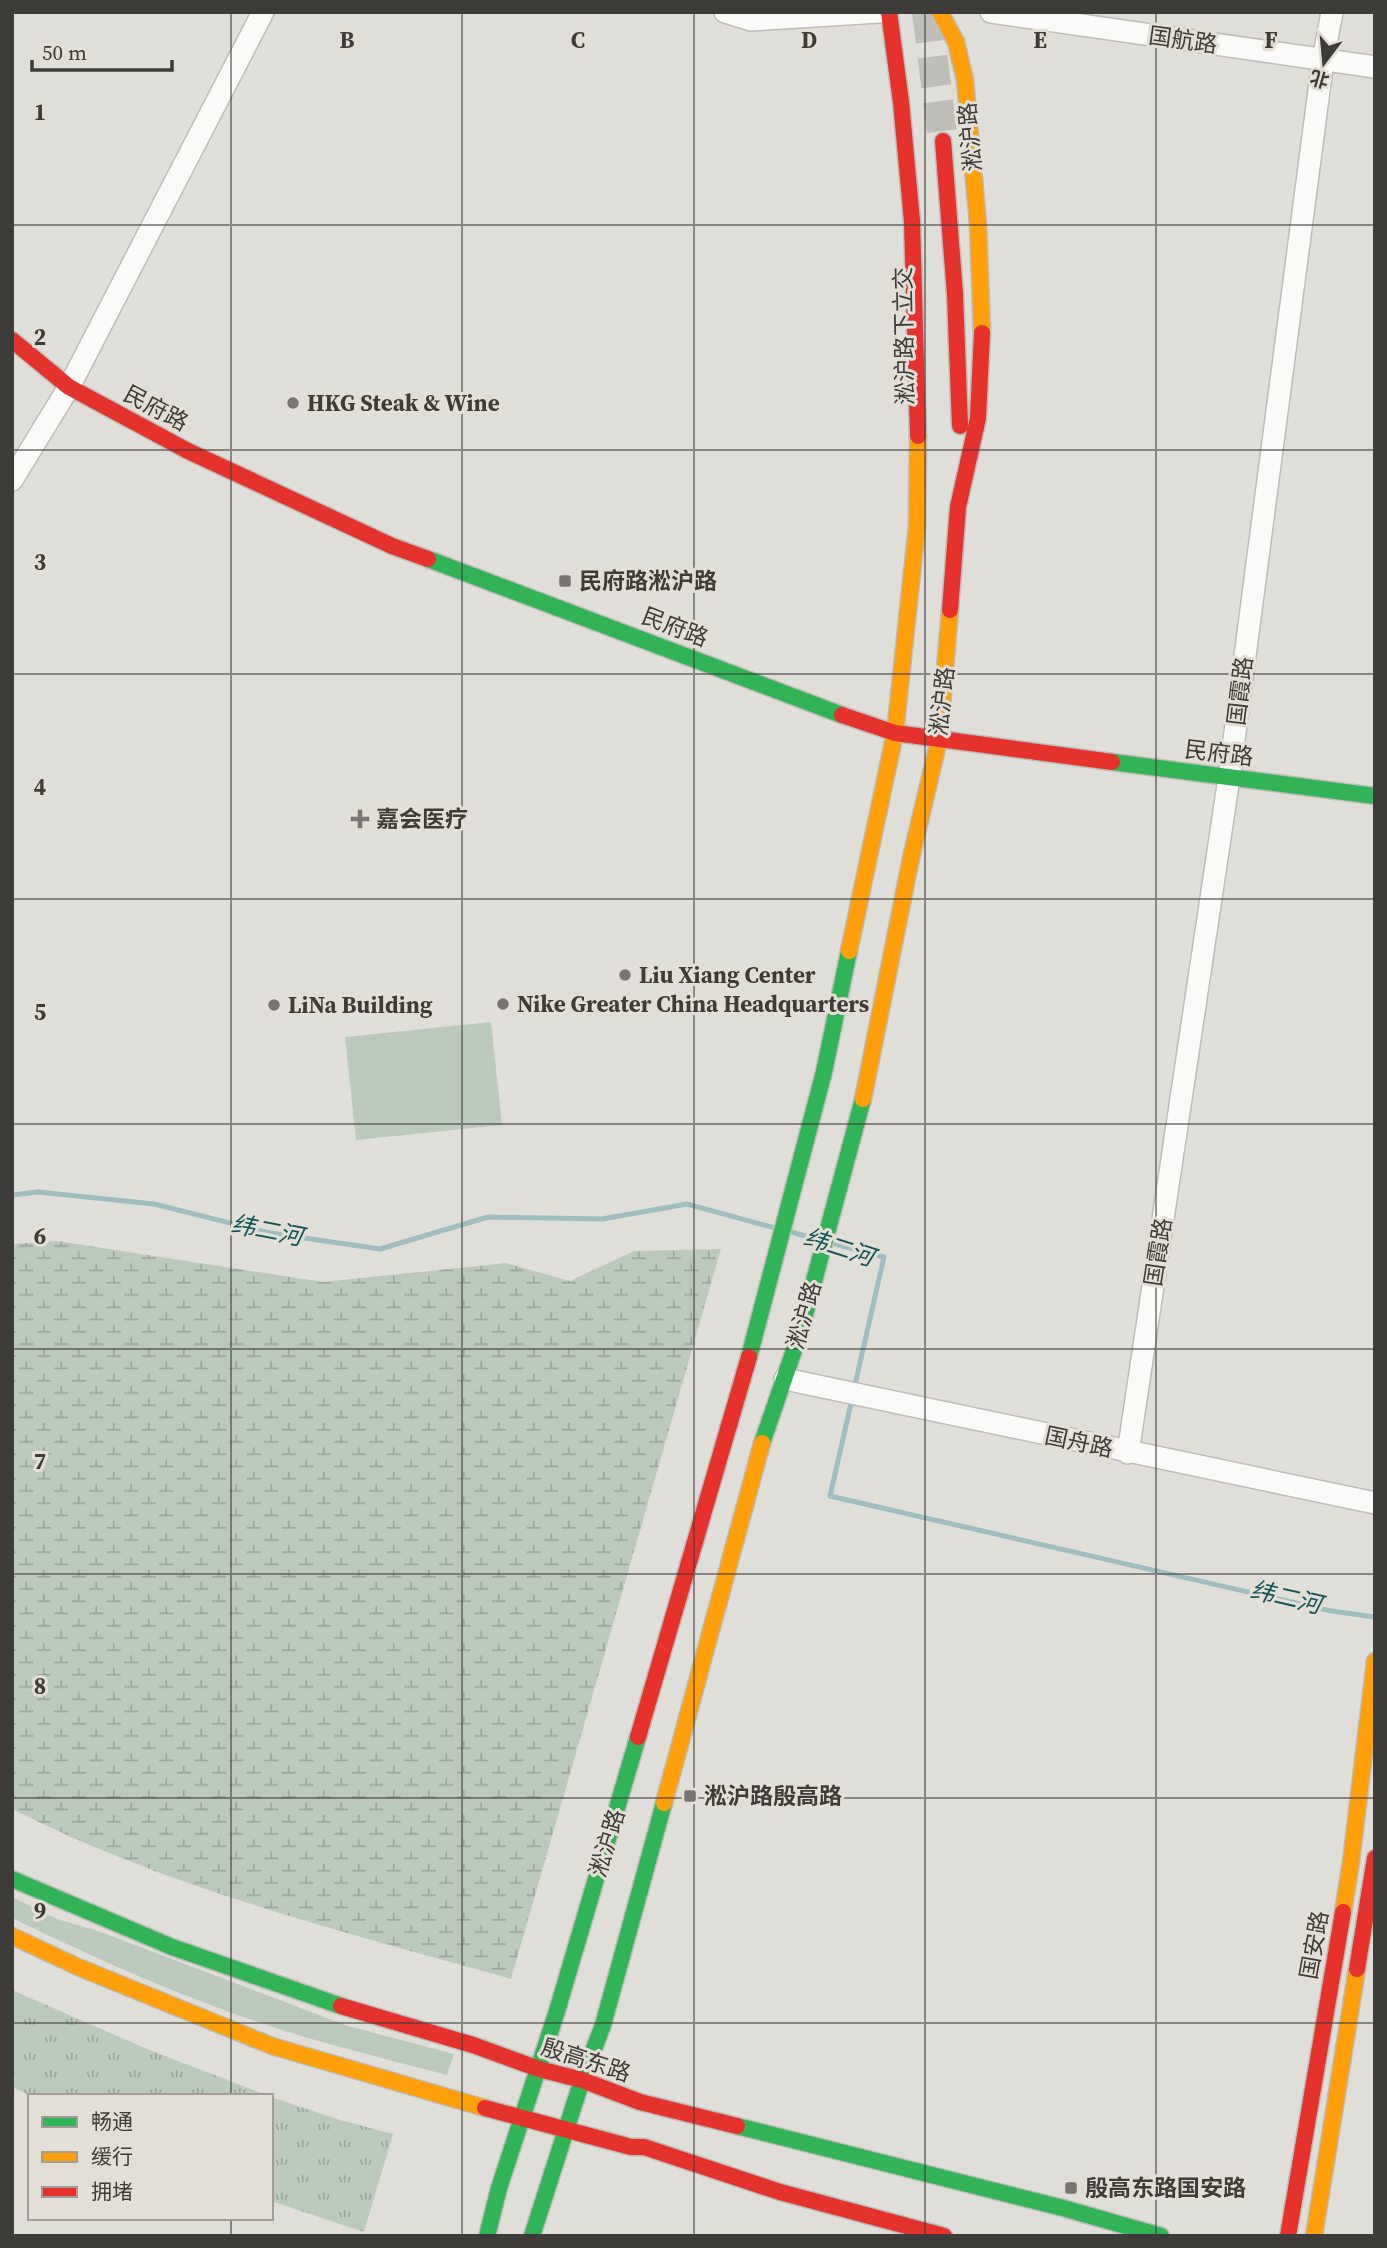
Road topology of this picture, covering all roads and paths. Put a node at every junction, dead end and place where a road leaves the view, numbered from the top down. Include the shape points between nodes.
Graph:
1 (264, 12) edge
2 (725, 12) edge
3 (880, 12) edge
4 (889, 12) edge
5 (940, 12) edge
6 (991, 12) edge
7 (1332, 12) edge
8 (1322, 60) junction
9 (1375, 67) edge
10 (943, 141) tunnel mouth
11 (915, 144) dead end
12 (12, 340) edge
13 (69, 387) junction
14 (12, 480) edge
15 (958, 507) junction
16 (917, 526) junction
17 (895, 733) junction
18 (939, 740) junction
19 (1229, 778) junction
20 (1375, 796) edge
21 (746, 1369) junction
22 (784, 1379) junction
23 (1128, 1452) junction
24 (1375, 1503) edge
25 (1375, 1661) edge
26 (1375, 1858) edge
27 (12, 1879) edge
28 (12, 1936) edge
29 (539, 2069) junction
30 (582, 2080) junction
31 (521, 2118) junction
32 (566, 2130) junction
33 (486, 2236) edge
34 (532, 2236) edge
35 (944, 2236) edge
36 (1161, 2236) edge
37 (1288, 2236) edge
38 (1314, 2236) edge

1 - 13 street
2 - 3 street via 751,20
4 - 16 main road, 淞沪路 via 912,221
5 - 15 main road, 淞沪路 via 956,42 965,80 983,352 979,405
6 - 8 street, 国航路
7 - 8 street, 国霞路
8 - 9 street, 国航路
8 - 19 street, 国霞路
10 - 15 main road via 959,366
11 - 16 main road, 淞沪路下立交 via 929,335 928,434
12 - 13 main road, 民府路
13 - 14 street
13 - 17 main road, 民府路 via 188,451 392,546
15 - 18 main road, 淞沪路
16 - 17 main road, 淞沪路
17 - 18 main road, 民府路
17 - 21 main road, 淞沪路 via 824,1072
18 - 19 main road, 民府路
18 - 22 main road, 淞沪路 via 861,1110
19 - 20 main road, 民府路
19 - 23 street, 国霞路
21 - 22 street, 淞沪路
21 - 29 main road, 淞沪路
22 - 23 street, 国舟路
22 - 30 main road, 淞沪路 via 764,1435 603,2025
23 - 24 street, 国舟路
25 - 37 main road, 国安路 via 1351,1861
26 - 38 main road, 国安路
27 - 29 main road, 殷高东路 via 172,1947 326,2002
28 - 31 main road via 272,2046
29 - 30 main road, 殷高东路
29 - 31 main road, 淞沪路
30 - 32 main road, 淞沪路
30 - 36 main road, 殷高东路 via 640,2102
31 - 32 main road
31 - 33 main road, 淞沪路
32 - 34 main road, 淞沪路
32 - 35 main road via 644,2147 780,2192

